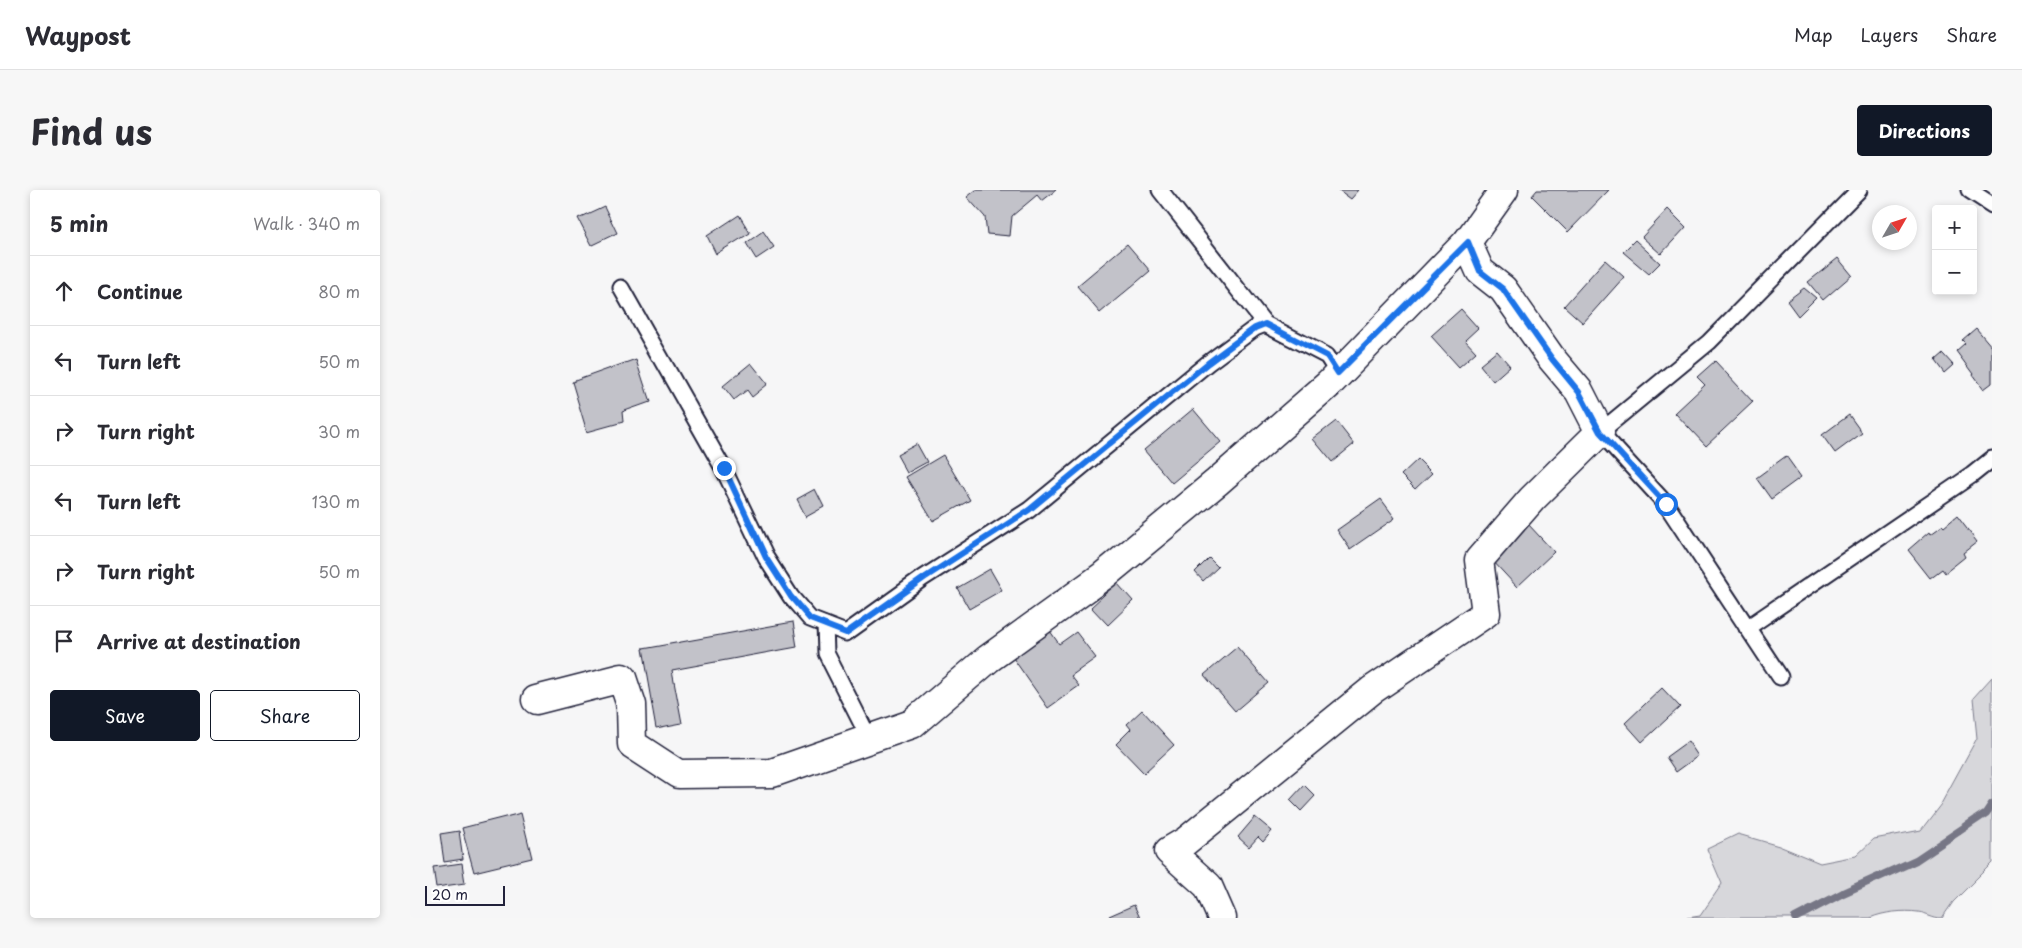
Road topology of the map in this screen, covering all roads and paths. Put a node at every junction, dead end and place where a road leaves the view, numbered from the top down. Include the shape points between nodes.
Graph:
1 (1160, 190) edge
2 (1504, 190) edge
3 (1859, 190) edge
4 (1969, 190) edge
5 (1992, 204) edge
6 (1468, 242) junction
7 (621, 288) dead end
8 (1265, 324) junction
9 (1338, 373) junction
10 (1600, 432) junction
11 (1992, 459) edge
12 (824, 624) junction
13 (1747, 628) junction
14 (1780, 678) dead end
15 (536, 700) dead end
16 (869, 738) junction
17 (1222, 918) edge

1 - 8 lane
2 - 6 street
3 - 10 lane via 1709,342
4 - 5 lane
6 - 9 street
6 - 10 street via 1480,271 1503,289 1579,392
7 - 12 lane via 724,468 766,558 791,597 810,619
8 - 9 lane via 1327,356
8 - 12 lane via 1208,363 1029,510 846,633
9 - 16 street via 1217,482 1103,576 988,659 912,724
10 - 13 lane via 1666,504
10 - 17 street via 1532,499 1479,560 1486,613 1372,690 1186,841 1169,851 1208,886
11 - 13 lane
12 - 16 lane via 826,653
13 - 14 lane
15 - 16 street via 622,678 631,705 632,744 678,774 772,772

